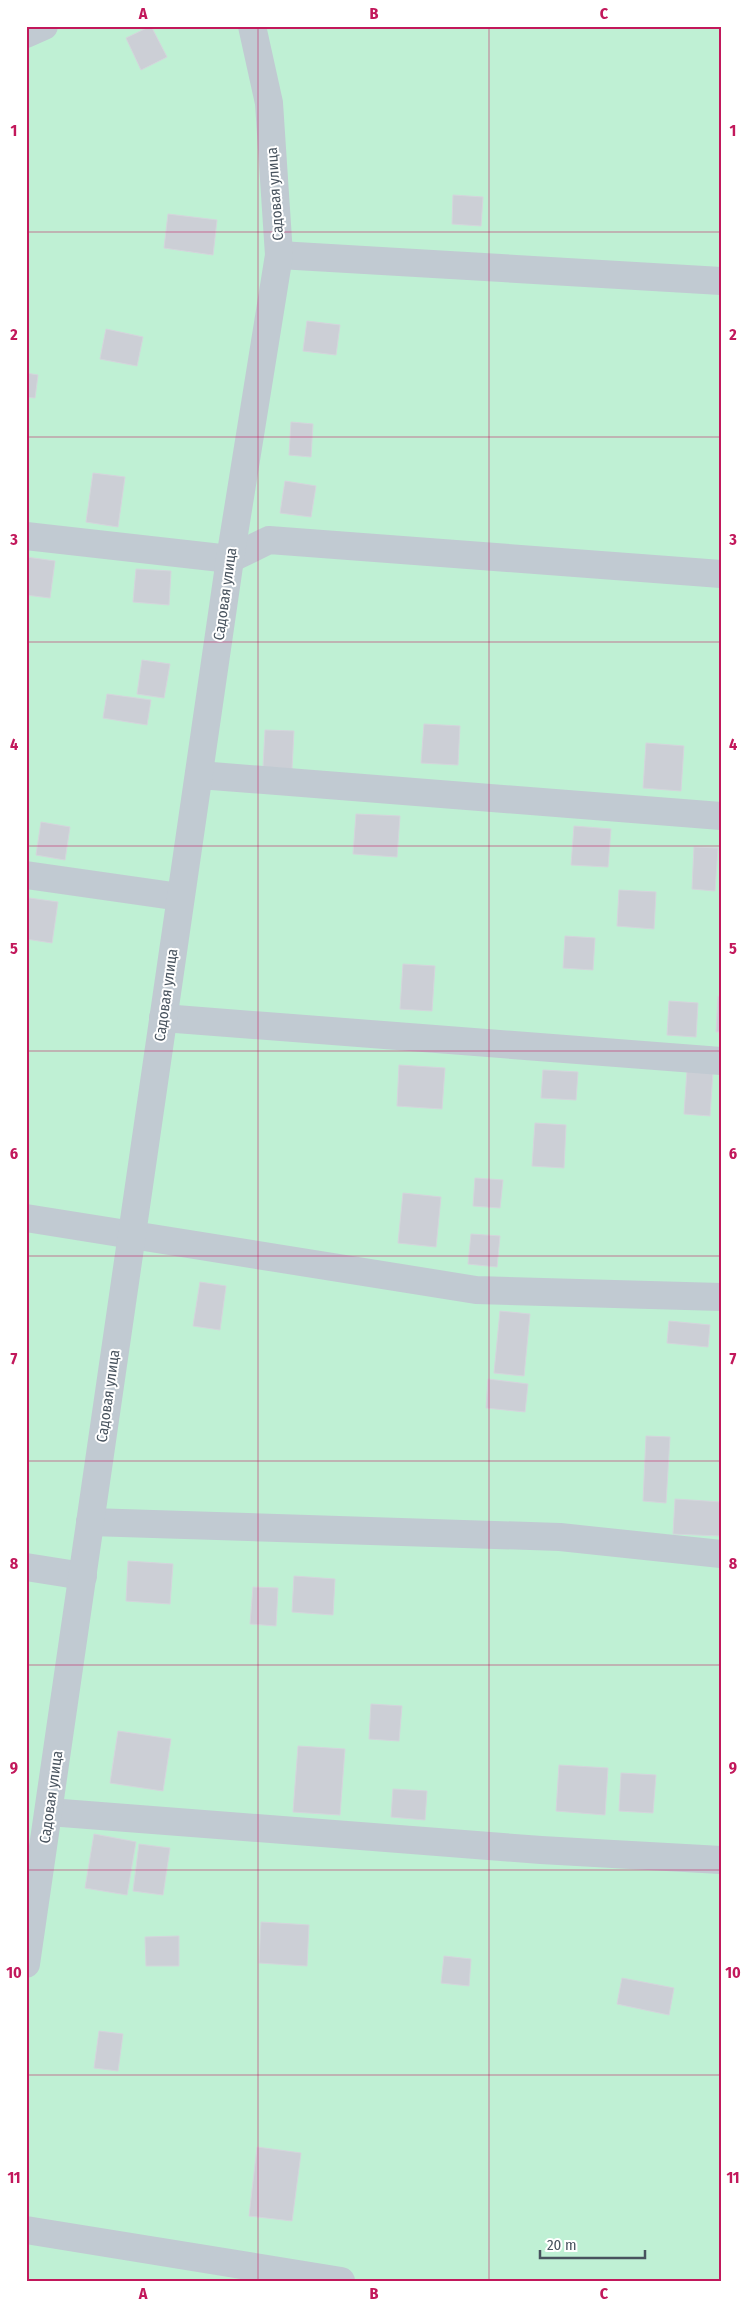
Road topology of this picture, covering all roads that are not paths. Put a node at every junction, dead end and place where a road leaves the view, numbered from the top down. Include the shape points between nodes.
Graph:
1 (44, 26) edge
2 (252, 26) edge
3 (26, 34) edge
4 (280, 255) junction
5 (721, 281) edge
6 (26, 536) edge
7 (230, 559) junction
8 (721, 574) edge
9 (200, 776) junction
10 (721, 816) edge
11 (26, 875) edge
12 (180, 896) junction
13 (163, 1018) junction
14 (721, 1061) edge
15 (26, 1218) edge
16 (131, 1235) junction
17 (721, 1297) edge
18 (90, 1522) junction
19 (721, 1554) edge
20 (26, 1567) edge
21 (82, 1576) junction
22 (48, 1812) junction
23 (721, 1860) edge
24 (30, 1916) edge
25 (26, 1964) edge
26 (26, 2230) edge
27 (341, 2281) edge

1 - 3 street
2 - 4 street, Садовая улица via 269,103
4 - 5 street
4 - 7 street, Садовая улица
6 - 7 street
7 - 8 street via 269,540
7 - 9 street, Садовая улица
9 - 10 street
9 - 12 street, Садовая улица
11 - 12 street
12 - 13 street, Садовая улица
13 - 14 street
13 - 16 street, Садовая улица
15 - 16 street
16 - 17 street via 476,1290
16 - 18 street, Садовая улица
18 - 19 street via 560,1537
18 - 21 street, Садовая улица
20 - 21 street
21 - 22 street, Садовая улица
22 - 23 street via 541,1850
22 - 24 street, Садовая улица
24 - 25 street, Садовая улица
26 - 27 street

